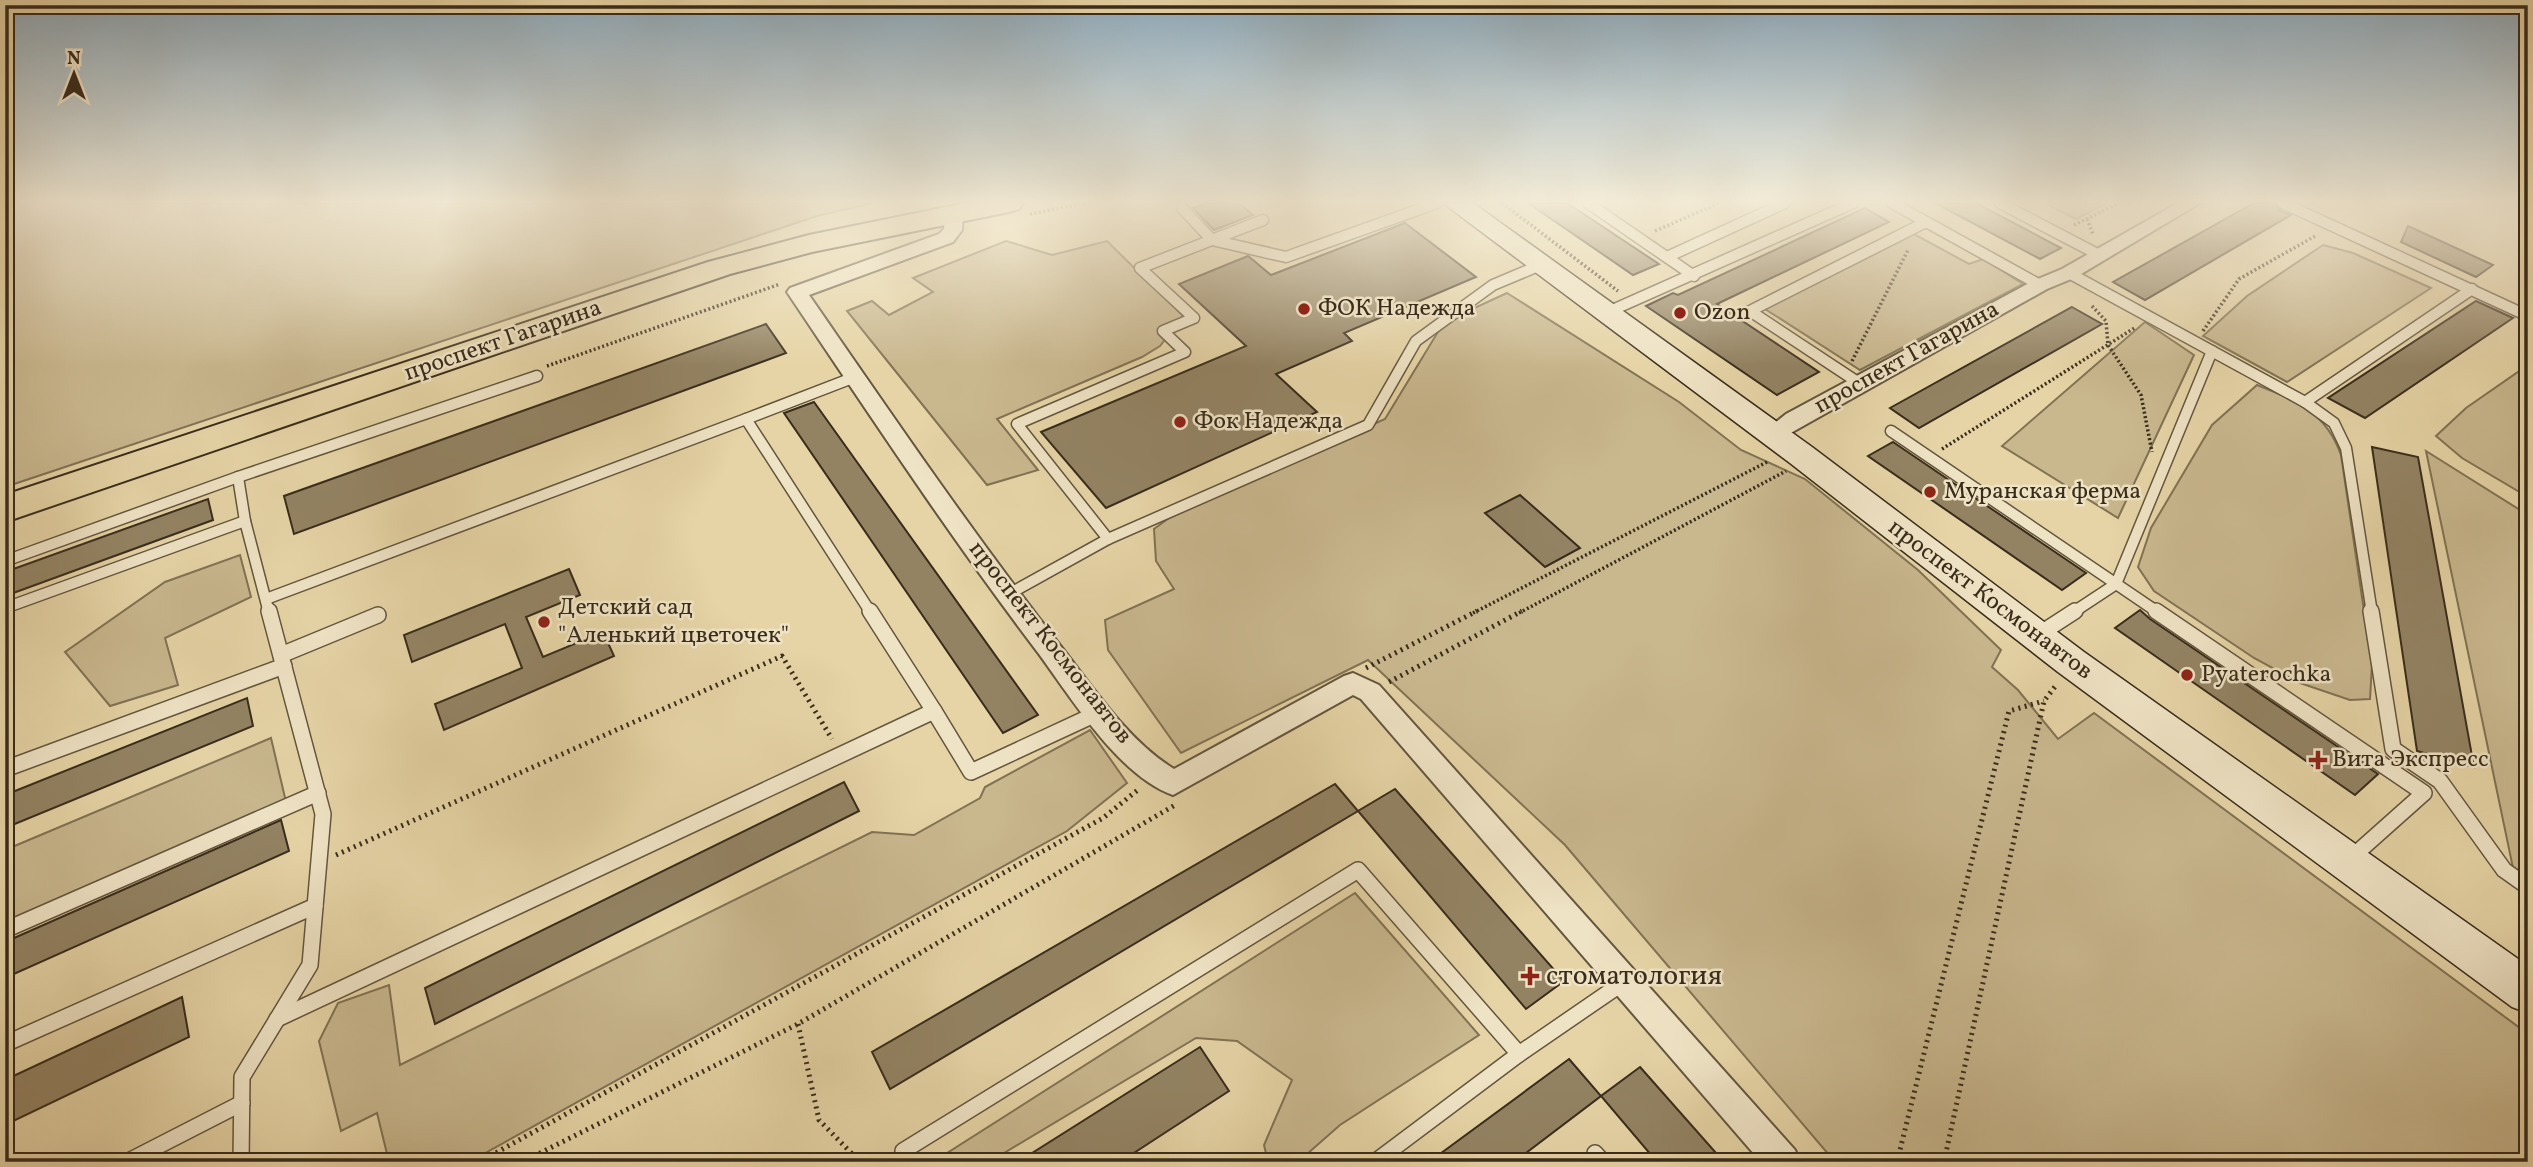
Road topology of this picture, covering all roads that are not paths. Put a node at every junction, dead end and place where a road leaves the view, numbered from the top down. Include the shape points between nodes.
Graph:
1 (758, 257) edge
2 (892, 257) edge
3 (1167, 257) edge
4 (1534, 257) edge
5 (1667, 257) edge
6 (1734, 257) edge
7 (1856, 257) edge
8 (1987, 257) edge
9 (2098, 257) edge
10 (2402, 257) edge
11 (1543, 264) junction
12 (2069, 274) junction
13 (1694, 276) junction
14 (2040, 285) junction
15 (2472, 289) junction
16 (1608, 312) junction
17 (2528, 316) edge
18 (2212, 351) junction
19 (537, 376) dead end
20 (855, 377) junction
21 (1854, 379) junction
22 (2305, 402) junction
23 (746, 419) junction
24 (1891, 431) dead end
25 (1772, 447) junction
26 (238, 477) junction
27 (5, 509) edge
28 (244, 521) junction
29 (1108, 539) junction
30 (5, 561) edge
31 (2116, 584) junction
32 (1007, 596) junction
33 (266, 599) junction
34 (5, 608) edge
35 (378, 615) dead end
36 (2037, 635) junction
37 (282, 660) junction
38 (934, 711) junction
39 (1098, 713) junction
40 (5, 769) edge
41 (317, 793) junction
42 (2347, 862) junction
43 (2528, 887) edge
44 (315, 906) junction
45 (5, 930) edge
46 (1623, 982) junction
47 (2528, 992) edge
48 (277, 1019) junction
49 (5, 1044) edge
50 (1519, 1054) junction
51 (242, 1103) junction
52 (903, 1151) dead end
53 (127, 1162) edge
54 (241, 1162) edge
55 (1375, 1162) edge
56 (1783, 1162) edge

1 - 27 main road, проспект Гагарина
2 - 20 street, проспект Космонавтов via 797,292
3 - 29 lane via 1140,268 1194,318 1163,331 1185,352 1017,424
4 - 11 main road, проспект Космонавтов
5 - 13 lane
6 - 13 lane
7 - 21 lane via 1750,311
8 - 14 lane
9 - 12 street, проспект Гагарина
10 - 15 lane
11 - 16 main road, проспект Космонавтов
11 - 29 lane via 1493,285 1416,341 1368,425
12 - 14 street, проспект Гагарина
12 - 18 lane
13 - 16 lane
14 - 21 street, проспект Гагарина
15 - 17 lane
15 - 22 lane
16 - 25 main road, проспект Космонавтов
18 - 22 lane
18 - 31 lane
19 - 26 lane
20 - 23 lane
20 - 32 street, проспект Космонавтов
21 - 25 street, проспект Гагарина via 1794,419
22 - 43 lane via 2334,423 2347,448 2393,748 2440,781 2504,870
23 - 33 lane
23 - 38 lane
24 - 31 lane
25 - 36 main road, проспект Космонавтов
26 - 28 lane
26 - 30 lane
28 - 33 lane
28 - 34 lane
29 - 32 lane
31 - 36 lane
31 - 42 lane via 2424,793
32 - 39 street, проспект Космонавтов
33 - 37 lane
35 - 37 lane
36 - 42 main road, проспект Космонавтов
37 - 40 lane
37 - 41 lane
38 - 39 lane via 971,772
38 - 48 lane
39 - 46 street, проспект Космонавтов via 1157,775 1173,783 1353,683 1365,682
41 - 44 lane via 323,814
41 - 45 lane
42 - 47 main road, проспект Космонавтов
44 - 48 lane via 310,965
44 - 49 lane
46 - 50 lane
46 - 56 street
48 - 51 lane via 242,1077
50 - 52 lane via 1358,870
50 - 55 lane
51 - 53 lane
51 - 54 lane

